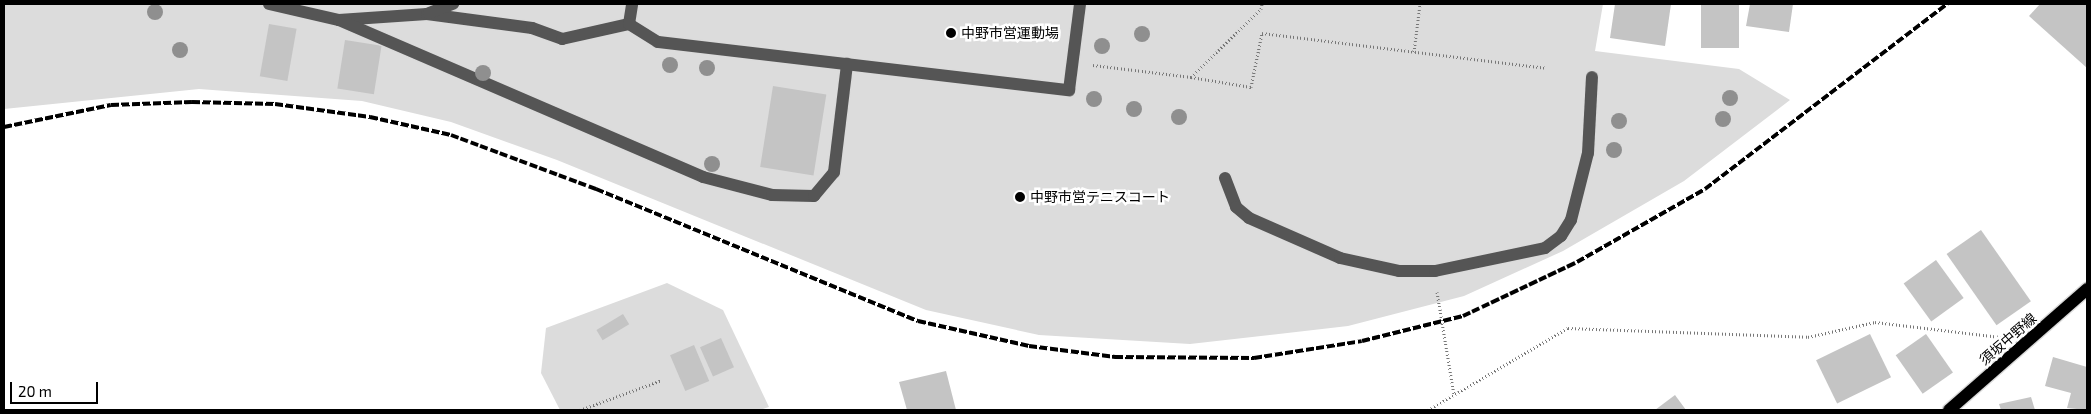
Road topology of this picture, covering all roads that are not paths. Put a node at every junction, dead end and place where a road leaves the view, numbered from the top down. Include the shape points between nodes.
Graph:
1 (269, 4) edge
2 (453, 4) edge
3 (632, 4) edge
4 (1080, 4) edge
5 (427, 14) junction
6 (339, 20) junction
7 (629, 24) junction
8 (847, 64) junction
9 (1592, 77) dead end
10 (1225, 178) dead end
11 (2087, 289) edge
12 (1949, 410) edge

1 - 6 street
2 - 5 street
3 - 7 street
4 - 8 street via 1069,90
5 - 6 street
5 - 7 street via 532,28 562,39
6 - 8 street via 703,177 772,195 814,196 834,172
7 - 8 street via 658,42
9 - 10 street via 1588,153 1571,220 1561,236 1544,248 1435,271 1400,271 1340,258 1249,218 1236,207
11 - 12 main road, 須坂中野線

